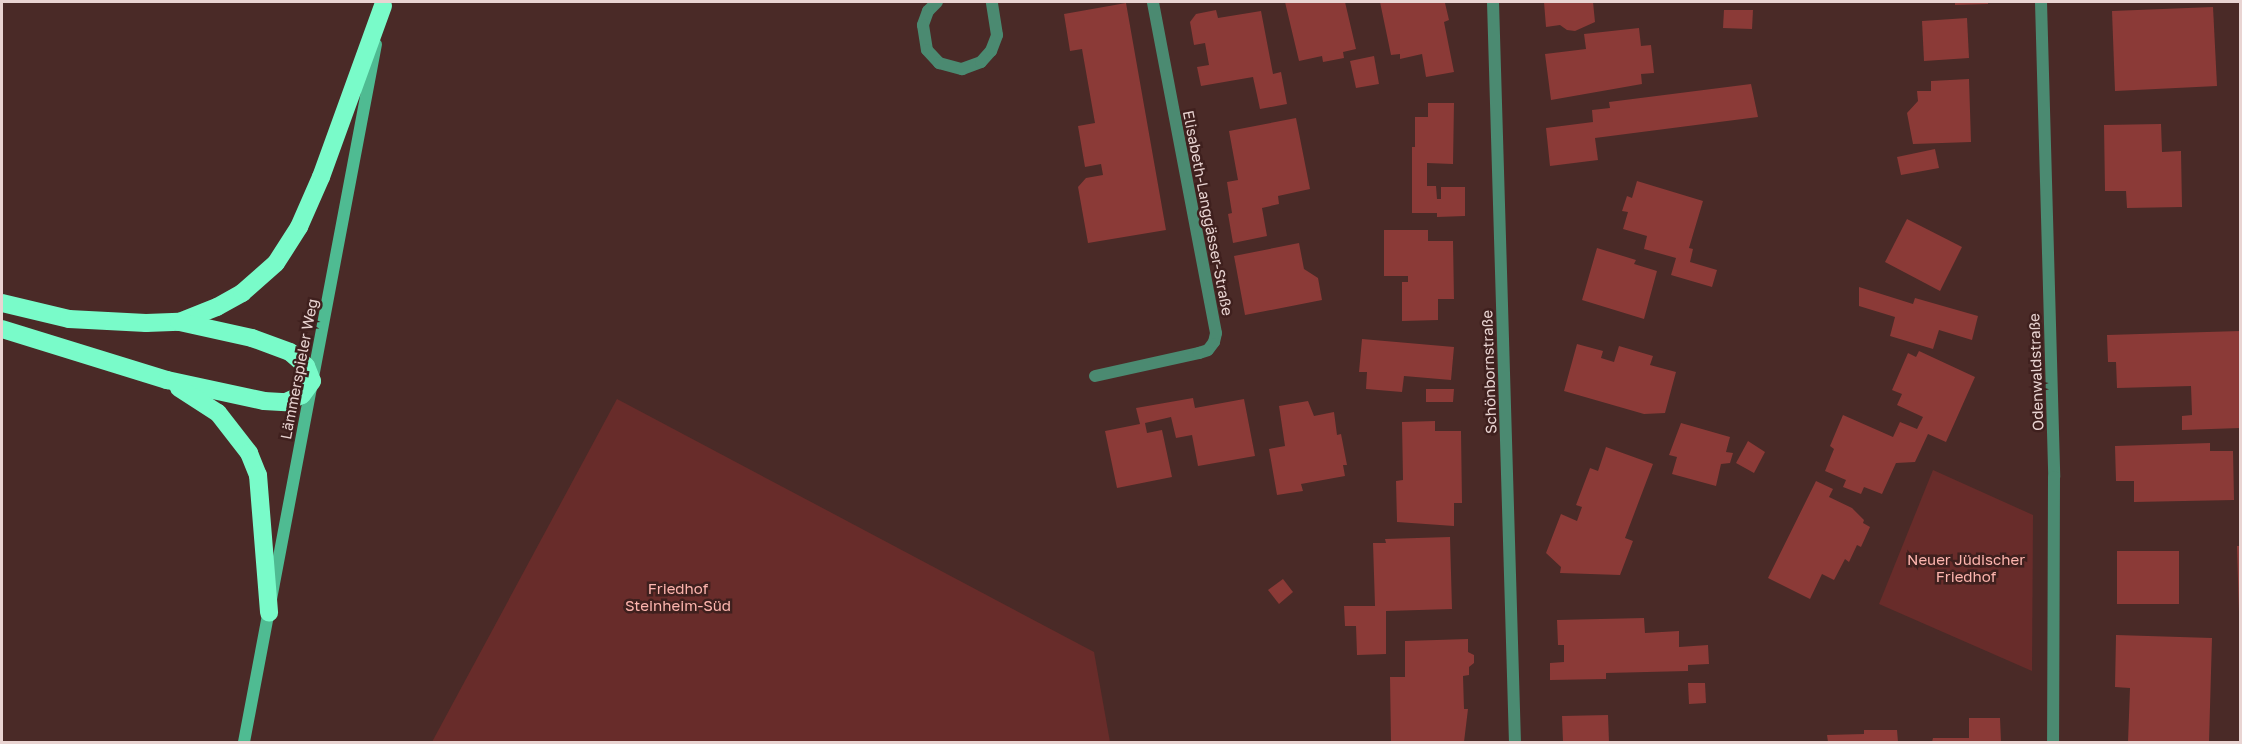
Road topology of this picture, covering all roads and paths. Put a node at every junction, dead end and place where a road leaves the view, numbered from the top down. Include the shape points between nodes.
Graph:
1 (937, 2) edge
2 (992, 2) edge
3 (1153, 2) edge
4 (1493, 2) edge
5 (2041, 2) edge
6 (384, 4) edge
7 (2, 303) edge
8 (179, 322) junction
9 (2, 328) edge
10 (1095, 376) dead end
11 (167, 381) junction
12 (312, 381) junction
13 (270, 613) junction
14 (244, 742) edge
15 (1515, 742) edge
16 (2053, 742) edge

1 - 2 street via 928,11 923,25 927,50 939,63 962,69 981,62 991,51 997,35
3 - 10 street, Elisabeth-Langgässer-Straße via 1216,333 1208,350
4 - 15 street, Schönbornstraße
5 - 16 street, Odenwaldstraße via 2054,477
6 - 8 highway via 321,177 299,227 276,263 242,293
6 - 12 street, Lämmerspieler Weg
7 - 8 highway via 69,319
8 - 12 highway via 252,338 290,352 306,366
9 - 11 highway
11 - 12 highway via 286,402 302,395
11 - 13 highway via 218,413 249,453 258,475
12 - 13 street, Lämmerspieler Weg
13 - 14 street, Lämmerspieler Weg

